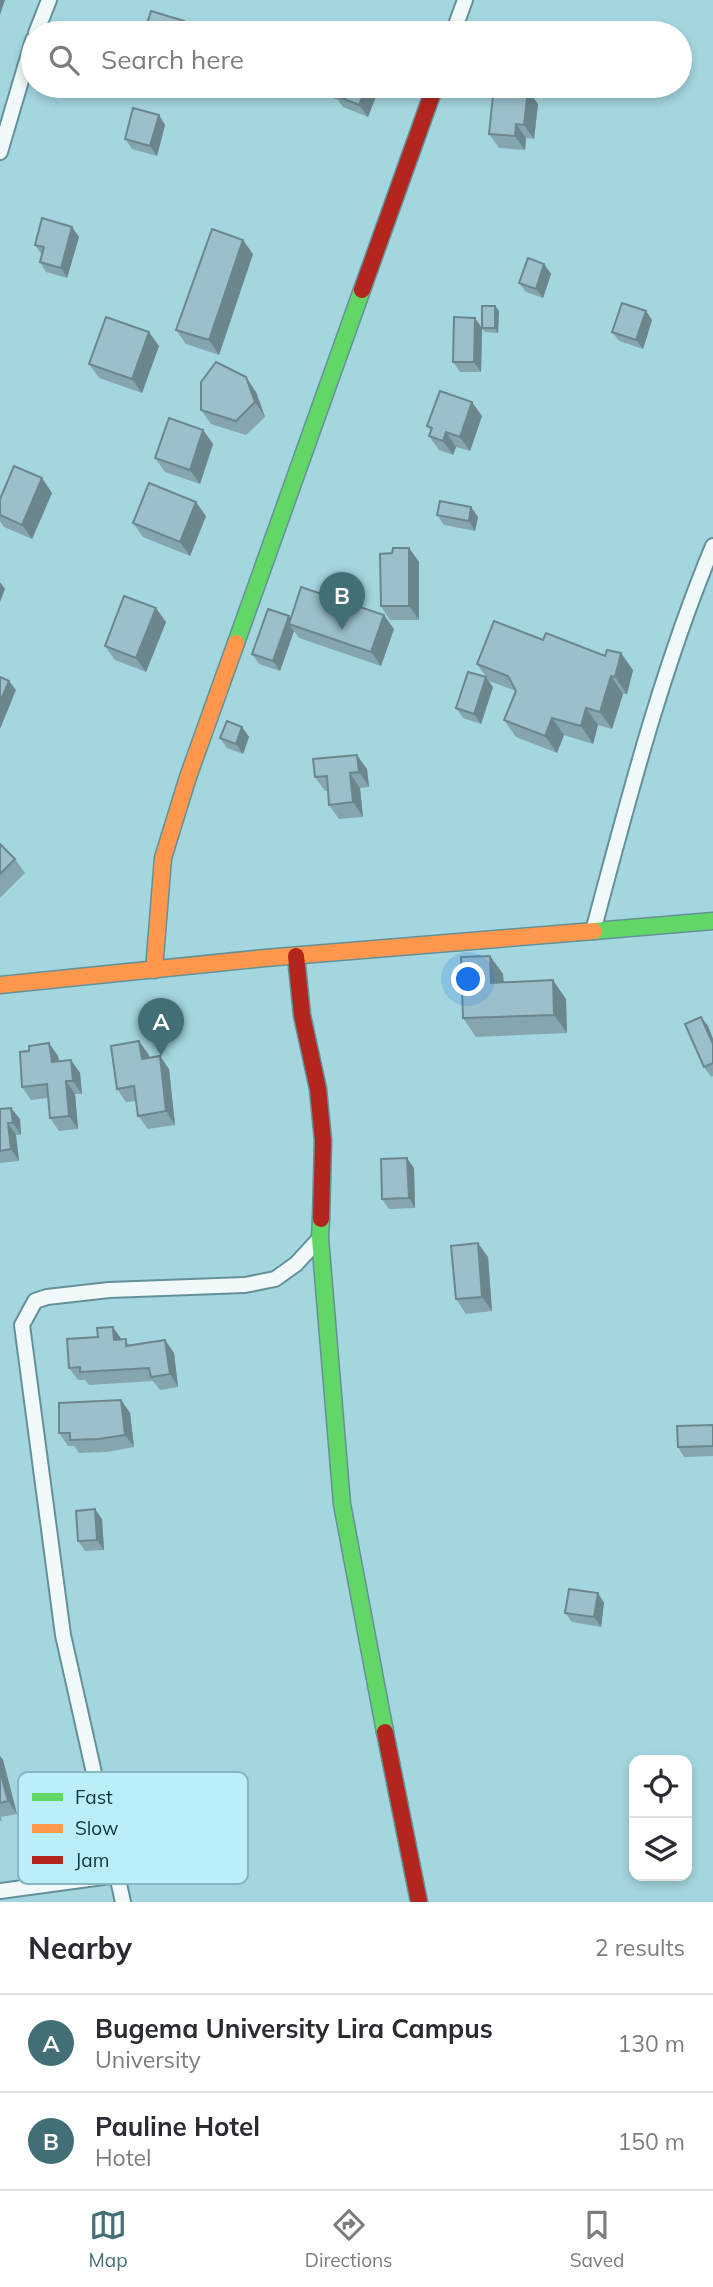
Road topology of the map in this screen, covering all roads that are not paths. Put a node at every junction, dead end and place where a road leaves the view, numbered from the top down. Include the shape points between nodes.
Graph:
1 (49, 0) edge
2 (466, 0) edge
3 (41, 21) edge
4 (458, 21) edge
5 (21, 81) edge
6 (431, 98) edge
7 (0, 152) edge
8 (713, 546) edge
9 (713, 921) edge
10 (593, 931) junction
11 (296, 956) junction
12 (155, 970) junction
13 (0, 985) edge
14 (320, 1238) junction
15 (93, 1772) edge
16 (52, 1884) edge
17 (120, 1884) edge
18 (0, 1891) edge
19 (123, 1902) edge
20 (419, 1902) edge

1 - 3 street
2 - 4 street
5 - 7 street
6 - 12 street via 188,777 163,858
8 - 10 street via 645,736
9 - 10 street
10 - 11 street
11 - 12 street
11 - 14 street via 323,1141
12 - 13 street
14 - 15 street via 275,1279 244,1285 47,1297 35,1301 23,1325 62,1635
14 - 20 street via 342,1504
16 - 18 street
17 - 19 street

